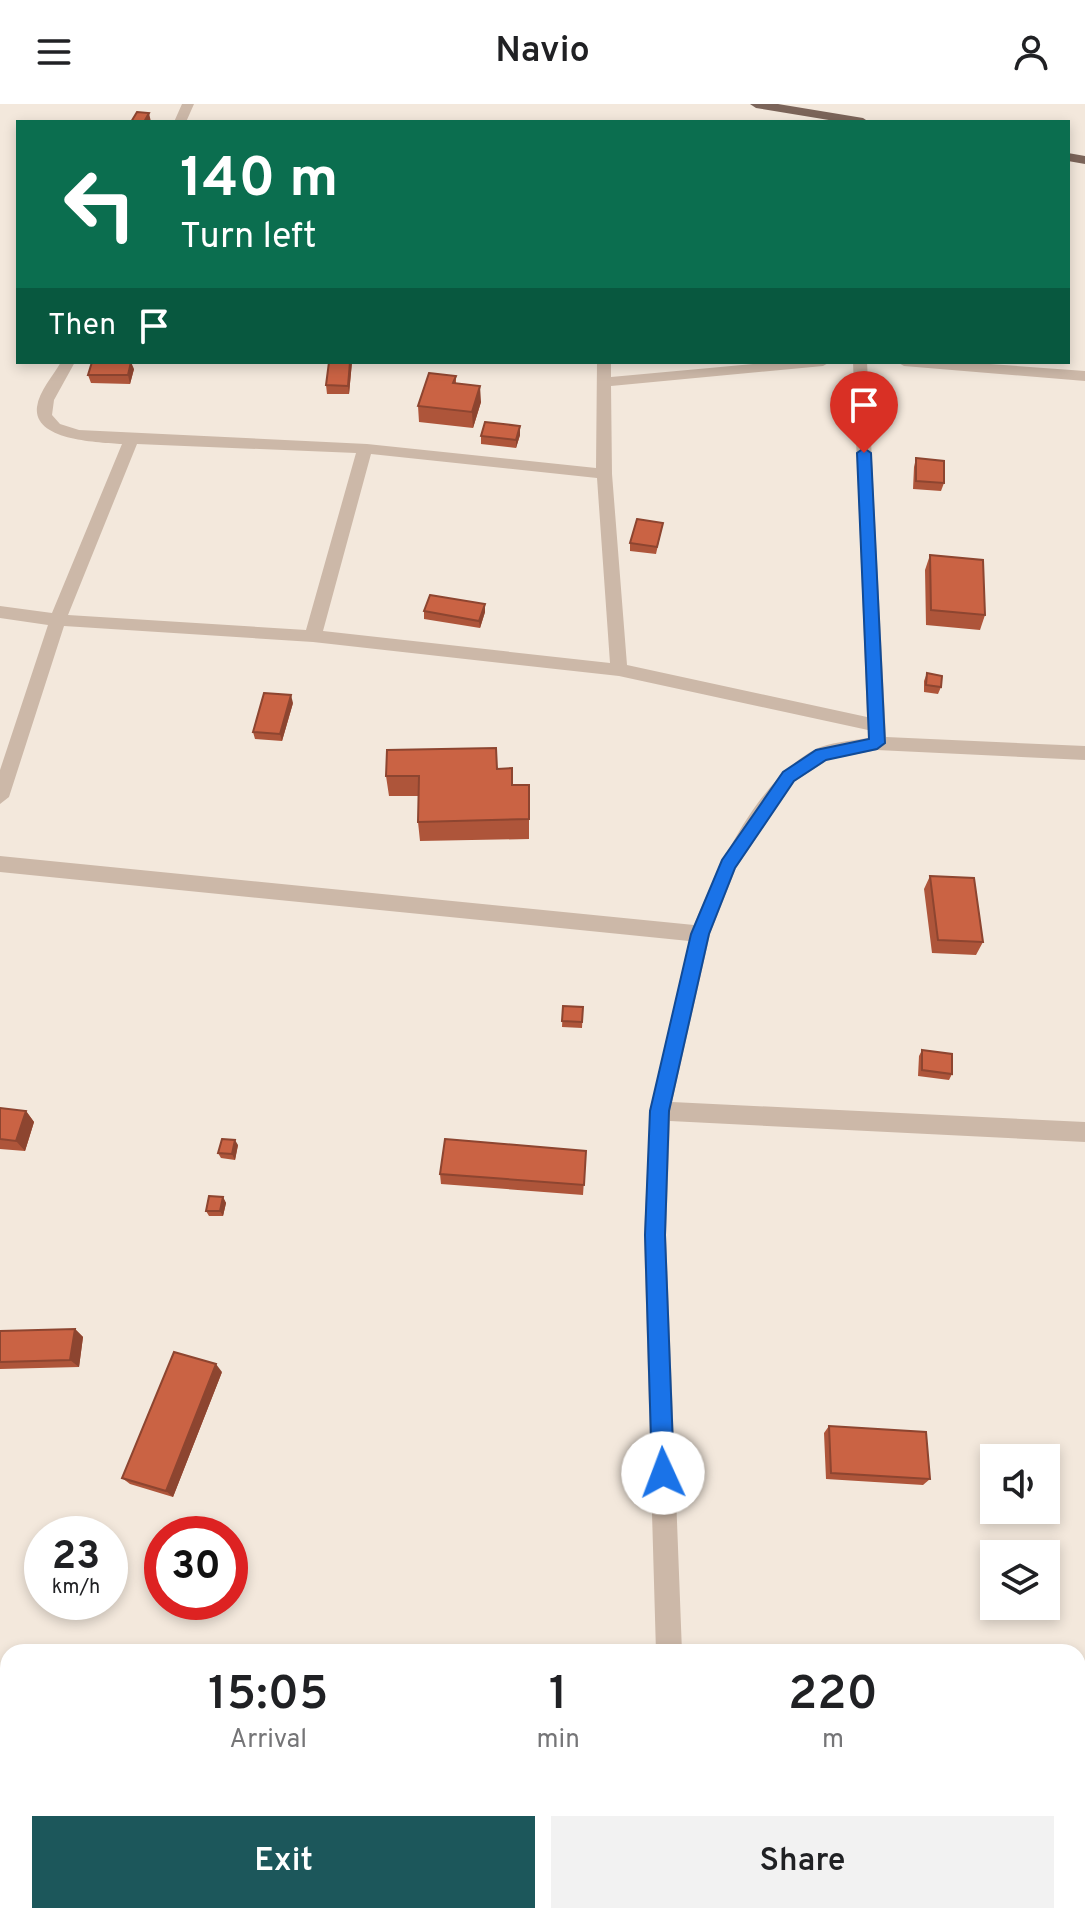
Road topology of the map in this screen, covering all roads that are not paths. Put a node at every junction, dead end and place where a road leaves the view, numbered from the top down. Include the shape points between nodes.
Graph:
1 (756, 104) edge
2 (843, 120) edge
3 (67, 364) edge
4 (604, 364) edge
5 (801, 364) edge
6 (860, 364) edge
7 (930, 364) edge
8 (1085, 376) edge
9 (605, 382) junction
10 (131, 440) junction
11 (365, 449) junction
12 (604, 474) junction
13 (0, 612) edge
14 (58, 620) junction
15 (313, 636) junction
16 (619, 670) junction
17 (876, 734) junction
18 (1085, 753) edge
19 (0, 797) edge
20 (0, 864) edge
21 (700, 934) junction
22 (660, 1111) junction
23 (1085, 1132) edge
24 (669, 1644) edge

1 - 2 main road
3 - 10 street via 46,402 45,419 66,432
4 - 9 street
5 - 9 street
6 - 17 street
7 - 8 street
9 - 12 street
10 - 11 street
10 - 14 street
11 - 12 street
11 - 15 street
12 - 16 street
13 - 14 street
14 - 15 street
14 - 19 street
15 - 16 street
16 - 17 street
17 - 18 street
17 - 21 street via 822,754 788,777 728,865
20 - 21 street
21 - 22 street
22 - 23 street
22 - 24 street via 655,1235

